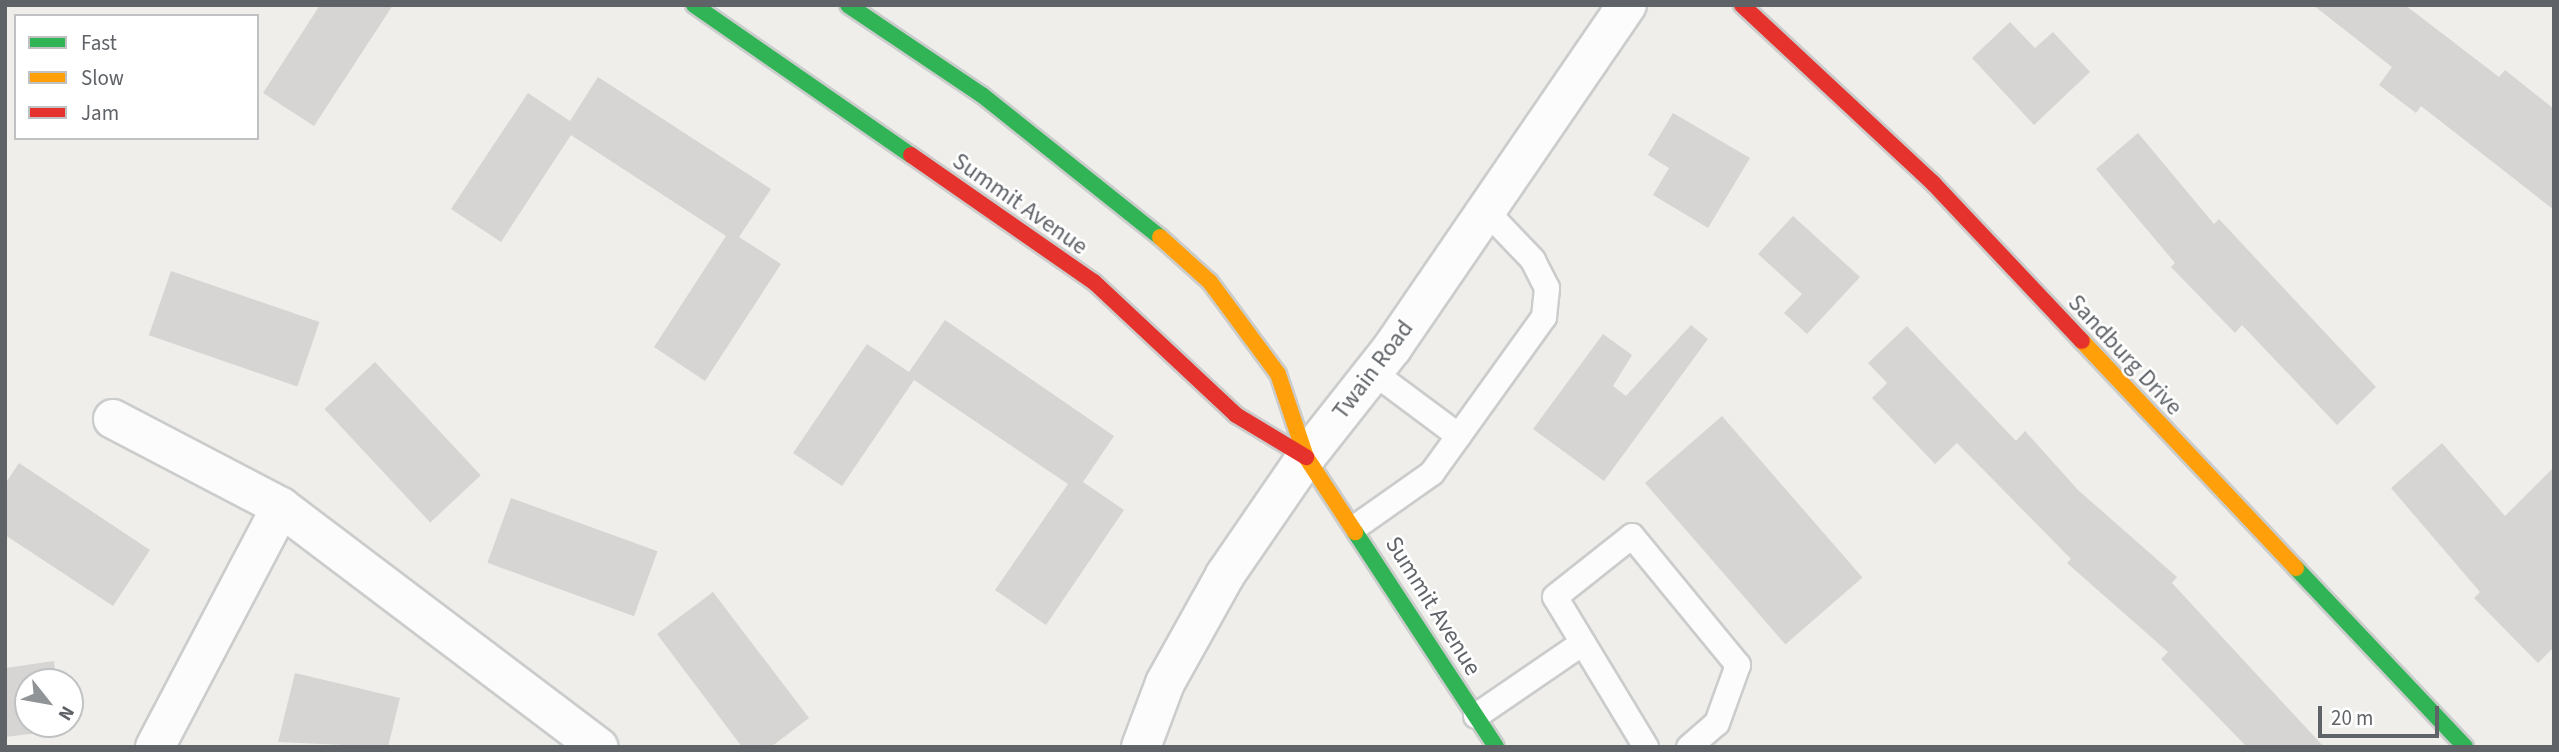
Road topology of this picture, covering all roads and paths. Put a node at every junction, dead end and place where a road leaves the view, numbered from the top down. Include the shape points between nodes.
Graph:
1 (694, 5) edge
2 (848, 5) edge
3 (1627, 5) edge
4 (1742, 5) edge
5 (1486, 211) junction
6 (1373, 372) junction
7 (113, 419) dead end
8 (1459, 436) junction
9 (1306, 457) junction
10 (281, 507) junction
11 (1357, 526) junction
12 (1581, 644) junction
13 (1476, 716) junction
14 (155, 747) edge
15 (598, 747) edge
16 (1141, 747) edge
17 (1496, 747) edge
18 (1646, 747) edge
19 (1689, 747) edge
20 (2465, 747) edge

1 - 9 main road, Summit Avenue via 1094,282 1236,415
2 - 9 main road, Summit Avenue via 982,95 1114,195 1210,282 1278,374
3 - 5 street, Twain Road
4 - 20 main road, Sandburg Drive via 1791,44 1933,184
5 - 6 street, Twain Road
5 - 8 lane via 1533,260 1547,288 1544,317
6 - 8 lane
6 - 9 street, Twain Road
7 - 10 street
8 - 11 lane via 1432,473
9 - 11 main road, Summit Avenue
9 - 16 street, Twain Road via 1225,575 1165,683
10 - 14 street
10 - 15 street
11 - 13 main road, Summit Avenue
12 - 13 lane
12 - 18 lane
12 - 19 lane via 1555,597 1632,536 1738,665 1717,723
13 - 17 main road, Summit Avenue

